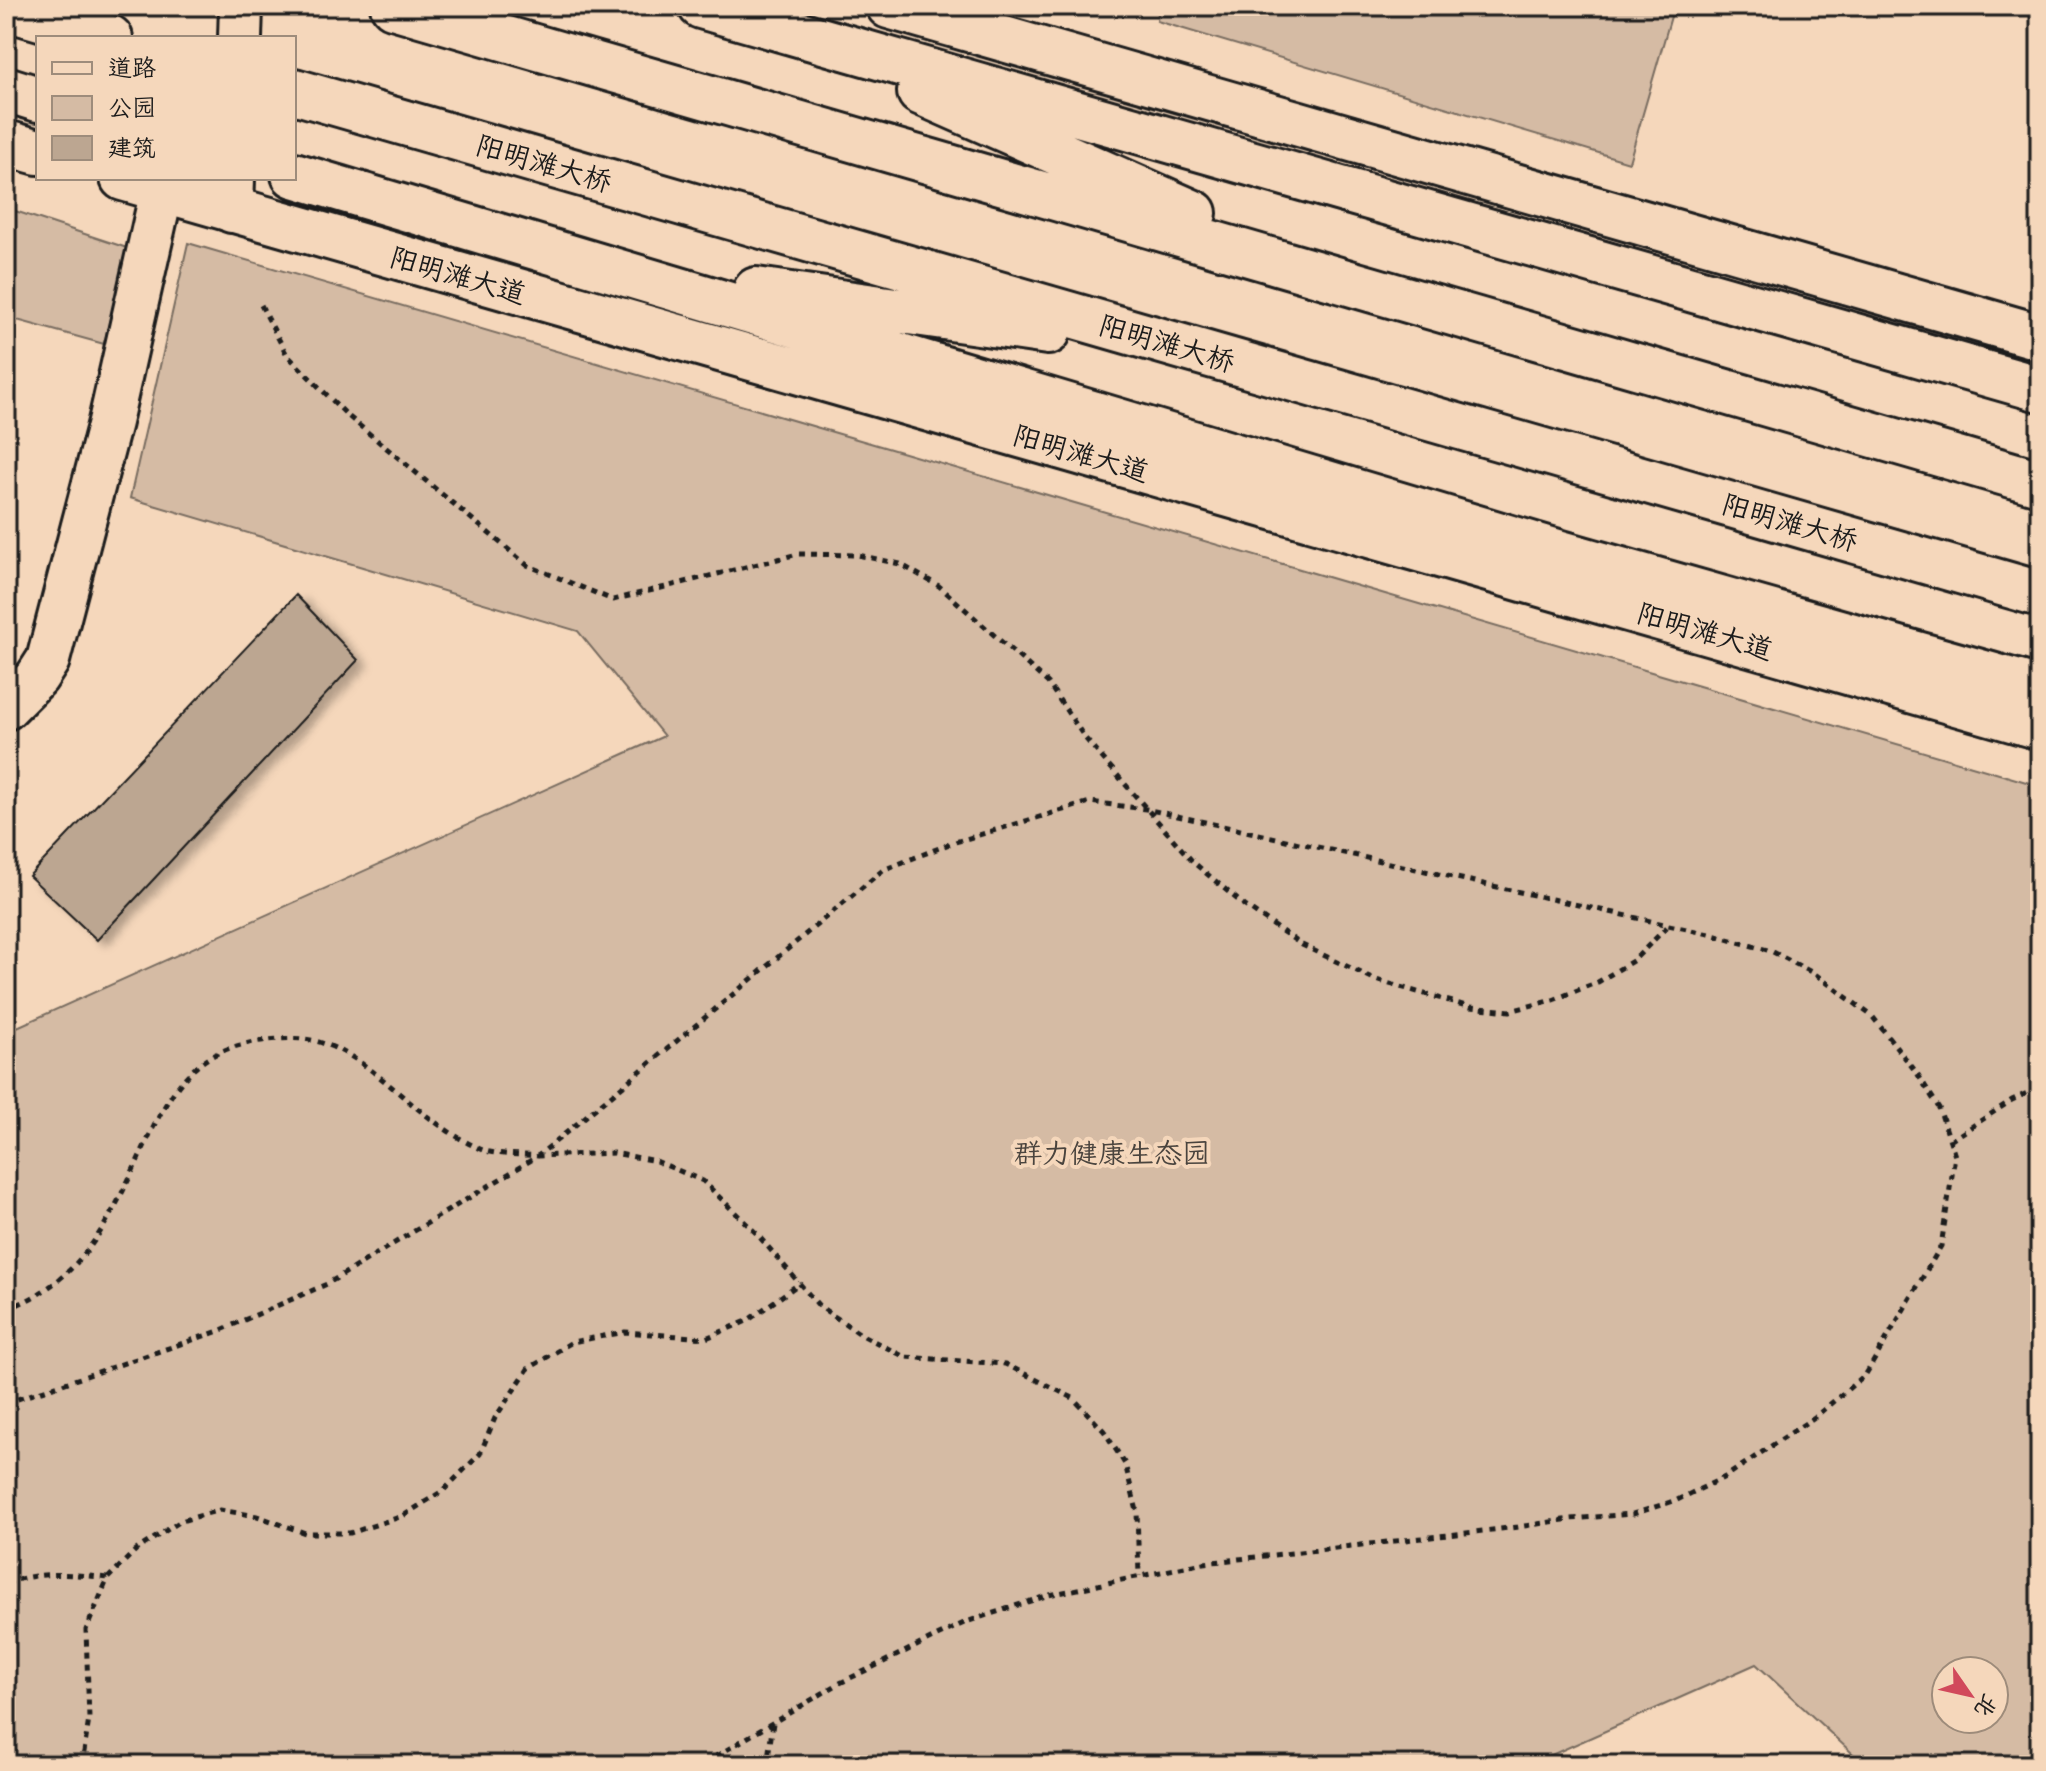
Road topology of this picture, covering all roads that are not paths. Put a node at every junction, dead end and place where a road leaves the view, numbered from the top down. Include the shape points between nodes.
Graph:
1 (241, 6) edge
2 (393, 6) edge
3 (701, 6) edge
4 (889, 6) edge
5 (6, 8) edge
6 (774, 27) junction
7 (103, 36) edge
8 (240, 36) edge
9 (6, 89) edge
10 (296, 92) edge
11 (36, 98) edge
12 (6, 143) edge
13 (36, 151) edge
14 (296, 176) edge
15 (143, 184) edge
16 (233, 194) edge
17 (607, 269) junction
18 (1346, 281) junction
19 (2040, 337) edge
20 (1209, 355) junction
21 (2040, 389) edge
22 (2040, 483) edge
23 (2040, 594) edge
24 (2040, 689) edge
25 (6, 708) edge
26 (2040, 727) edge

1 - 8 street
2 - 18 highway
3 - 6 highway
4 - 19 highway
5 - 7 highway
6 - 18 highway
6 - 21 highway
9 - 11 highway
10 - 20 highway, 阳明滩大桥
12 - 13 highway
14 - 17 highway
15 - 16 highway, 阳明滩大道
15 - 25 street via 110,422 48,660
16 - 26 highway, 阳明滩大道
17 - 20 highway
17 - 24 highway via 1561,553
18 - 22 highway
20 - 23 highway, 阳明滩大桥

